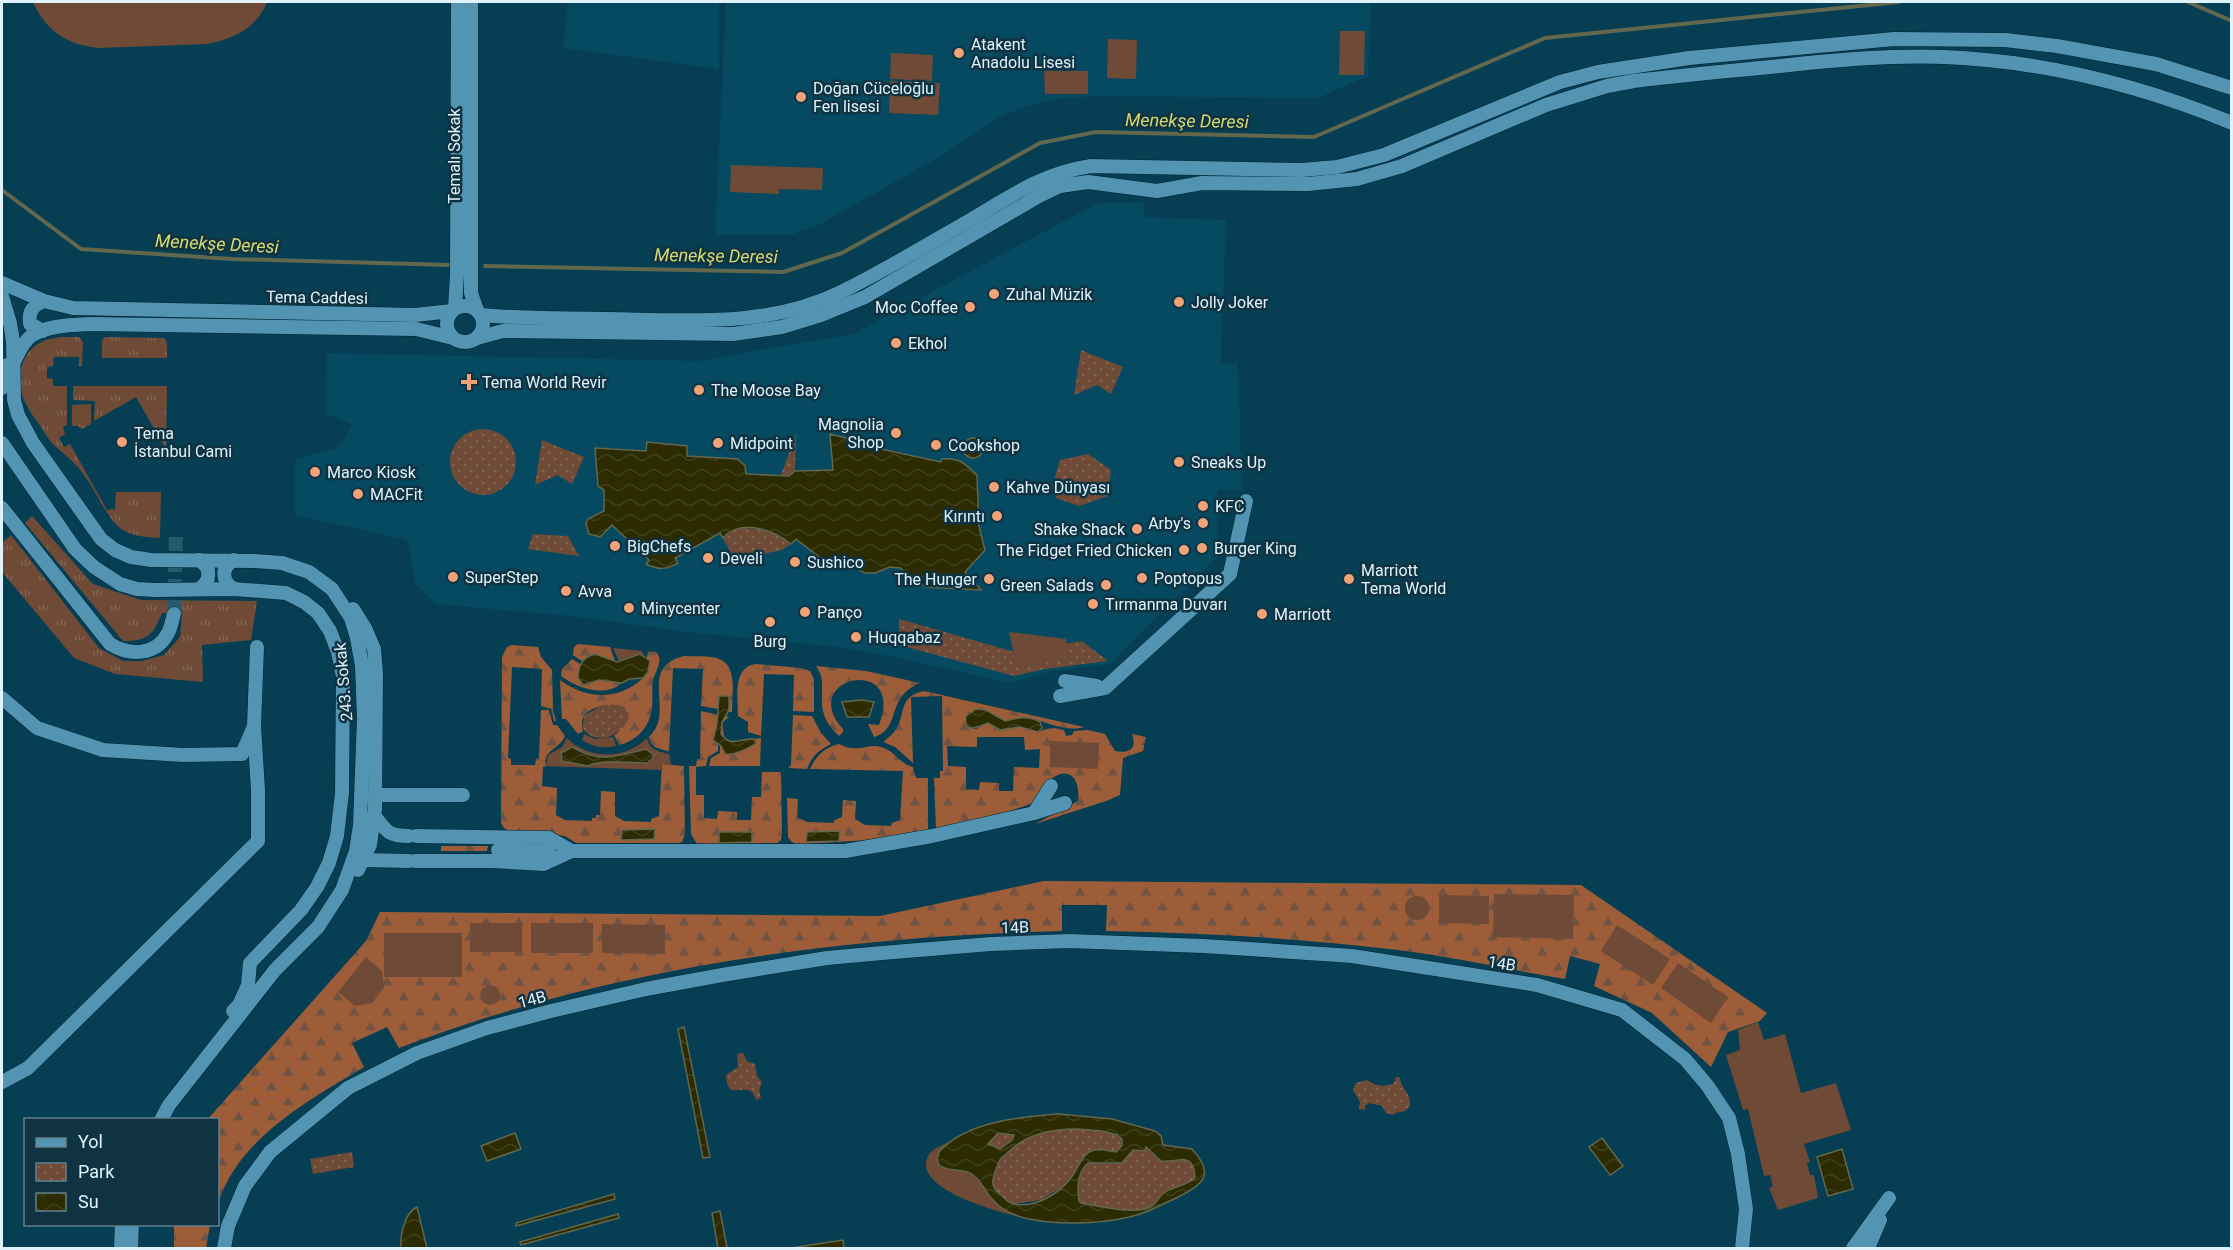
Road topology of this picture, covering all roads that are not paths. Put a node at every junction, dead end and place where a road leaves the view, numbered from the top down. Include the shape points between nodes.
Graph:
1 (458, 2) edge
2 (471, 2) edge
3 (2232, 88) edge
4 (2232, 123) edge
5 (1145, 167) junction
6 (1165, 167) junction
7 (1178, 187) junction
8 (1137, 189) junction
9 (2, 283) edge
10 (2, 297) edge
11 (44, 301) junction
12 (453, 310) junction
13 (479, 312) junction
14 (2, 313) edge
15 (43, 331) junction
16 (453, 338) junction
17 (477, 338) junction
18 (8, 363) edge
19 (2, 388) edge
20 (2, 445) edge
21 (1245, 501) dead end
22 (2, 508) edge
23 (199, 560) junction
24 (234, 560) junction
25 (199, 589) junction
26 (234, 589) junction
27 (332, 589) junction
28 (174, 614) tunnel mouth
29 (257, 647) dead end
30 (1065, 681) dead end
31 (1105, 688) junction
32 (1060, 696) dead end
33 (2, 698) edge
34 (254, 726) junction
35 (242, 754) junction
36 (256, 766) junction
37 (1051, 786) dead end
38 (375, 795) junction
39 (463, 795) dead end
40 (1065, 803) dead end
41 (1034, 813) junction
42 (374, 815) junction
43 (419, 836) junction
44 (488, 836) junction
45 (498, 850) junction
46 (572, 851) junction
47 (549, 852) dead end
48 (363, 860) junction
49 (430, 861) junction
50 (487, 861) junction
51 (342, 890) junction
52 (2, 1082) edge
53 (153, 1118) edge
54 (162, 1118) edge
55 (122, 1226) edge
56 (132, 1226) edge
57 (121, 1248) edge
58 (131, 1248) edge
59 (224, 1248) edge
60 (1742, 1248) edge
61 (1853, 1248) edge
62 (1868, 1248) edge

1 - 12 street via 457,275
2 - 13 street, Temalı Sokak via 471,276 473,302
3 - 6 street via 2156,64 2057,46 1995,39 1894,39 1679,59 1598,72 1560,82 1384,155 1337,167
4 - 7 street via 2164,97 2064,71 1957,58 1871,58 1681,75 1608,86 1546,105 1402,165 1357,179 1308,184 1211,182
5 - 6 street
5 - 8 street via 1135,172
5 - 13 street via 1091,166 1048,176 839,293 766,316 690,321 514,317
6 - 7 street via 1176,174
7 - 8 street
8 - 17 street via 1089,182 1060,186 865,297 782,327 733,334 503,331
9 - 11 street, Tema Caddesi
10 - 18 street, 243. Sokak via 10,323
11 - 12 street, Tema Caddesi via 73,308 181,311 415,315
11 - 15 street via 30,310 29,317 30,324
12 - 13 street via 468,305
12 - 16 street via 447,320
13 - 17 street via 483,327
14 - 18 street, 243. Sokak
15 - 16 street via 92,324 317,327 416,329
15 - 18 street via 30,337
16 - 17 street via 462,342
18 - 19 street, 243. Sokak
18 - 23 street, 243. Sokak via 24,429 101,539 131,557
20 - 25 street, 243. Sokak via 75,549 100,572 136,589
21 - 31 street via 1230,574
22 - 28 street via 110,644 118,649 135,653 156,648 168,633
23 - 24 street, 243. Sokak
23 - 25 street via 209,575
24 - 26 street via 224,575
24 - 27 street, 243. Sokak via 282,563 309,572
25 - 26 street, 243. Sokak
26 - 53 street, 243. Sokak via 286,593 318,613 330,630 343,677 342,794 337,836 317,887 301,910 250,963 248,985 239,1005 166,1094
27 - 38 street via 356,612 374,649
27 - 51 street, 243. Sokak via 351,618 357,638 364,718 360,825 356,851
29 - 34 street
30 - 31 street
31 - 32 street
33 - 35 street via 38,728 103,750
34 - 35 street
34 - 36 street
35 - 36 street
36 - 52 street via 258,841 28,1068
37 - 41 street
38 - 39 street
38 - 42 street
40 - 41 street
41 - 46 street via 844,852
42 - 43 street via 395,836
42 - 48 street via 370,844
43 - 44 street
43 - 49 street
44 - 45 street
44 - 46 street via 549,838
45 - 47 street
45 - 50 street
46 - 50 street via 544,864
48 - 49 street
48 - 51 street
49 - 50 street
51 - 54 street, 243. Sokak via 318,927 275,970
55 - 57 street
56 - 58 street
59 - 60 street, 14B via 244,1186 270,1152 348,1088 427,1050 487,1028 646,989 827,958 991,944 1069,942 1352,956 1538,986 1622,1010 1685,1059 1729,1118 1746,1209
61 - 62 street via 1889,1198

